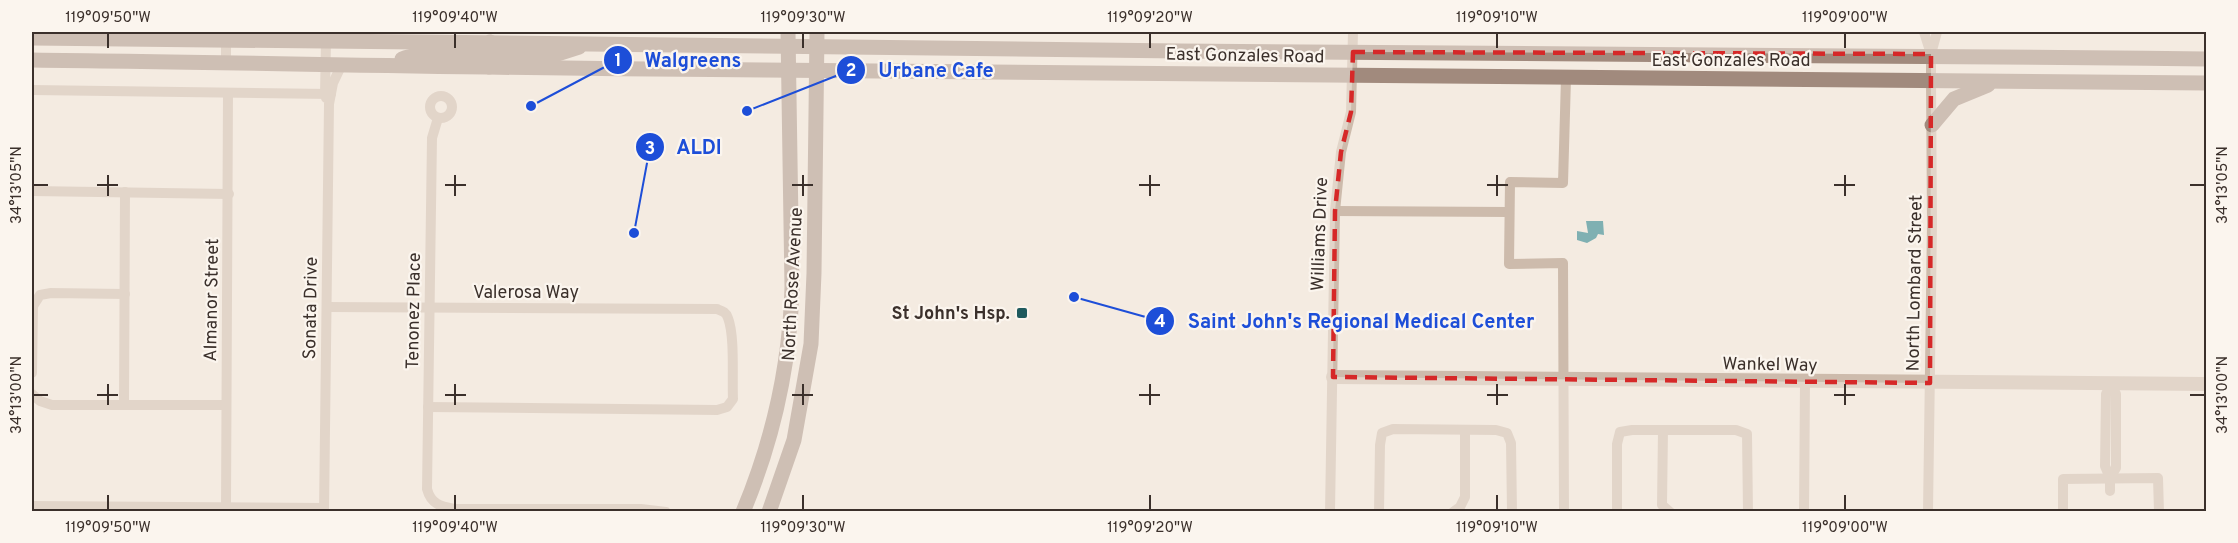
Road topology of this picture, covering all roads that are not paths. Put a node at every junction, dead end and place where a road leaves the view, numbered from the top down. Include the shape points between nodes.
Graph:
1 (1353, 32) edge
2 (1924, 32) edge
3 (1937, 32) edge
4 (226, 36) edge
5 (32, 38) edge
6 (788, 38) edge
7 (817, 39) edge
8 (326, 40) junction
9 (490, 42) junction
10 (592, 43) junction
11 (1178, 51) junction
12 (1353, 52) junction
13 (1931, 54) junction
14 (2206, 58) edge
15 (32, 60) edge
16 (226, 62) junction
17 (326, 64) junction
18 (342, 64) junction
19 (388, 65) junction
20 (489, 67) junction
21 (789, 70) junction
22 (817, 70) junction
23 (1353, 76) junction
24 (1066, 77) junction
25 (1566, 78) junction
26 (1931, 81) junction
27 (1998, 81) junction
28 (2206, 83) edge
29 (32, 90) edge
30 (228, 93) junction
31 (328, 97) junction
32 (438, 118) dead end
33 (1932, 126) junction
34 (32, 191) edge
35 (125, 192) junction
36 (229, 194) junction
37 (1335, 211) junction
38 (1509, 212) junction
39 (125, 294) junction
40 (327, 307) junction
41 (429, 308) junction
42 (32, 373) edge
43 (1333, 377) junction
44 (1564, 380) junction
45 (1805, 382) junction
46 (1930, 383) junction
47 (2206, 384) edge
48 (2111, 385) junction
49 (32, 394) edge
50 (124, 404) junction
51 (226, 405) junction
52 (428, 407) junction
53 (1465, 430) junction
54 (1663, 430) junction
55 (2110, 478) junction
56 (2110, 490) dead end
57 (32, 506) edge
58 (226, 507) junction
59 (61, 509) edge
60 (324, 510) edge
61 (612, 510) edge
62 (666, 512) edge
63 (742, 512) edge
64 (769, 512) edge
65 (1330, 512) edge
66 (1379, 512) edge
67 (1453, 512) edge
68 (1512, 512) edge
69 (1564, 512) edge
70 (1617, 512) edge
71 (1670, 512) edge
72 (1748, 512) edge
73 (1804, 512) edge
74 (1928, 512) edge
75 (2063, 512) edge
76 (2158, 512) edge

1 - 12 street, Williams Drive
2 - 13 street
3 - 13 street
4 - 5 main road, East Gonzales Road
4 - 8 main road, East Gonzales Road
4 - 16 street
6 - 7 main road, East Gonzales Road
6 - 10 main road, East Gonzales Road
6 - 21 main road, North Rose Avenue
7 - 11 main road, East Gonzales Road
7 - 22 main road, North Rose Avenue
8 - 9 main road, East Gonzales Road
8 - 17 street, Sonata Drive
9 - 10 main road, East Gonzales Road
9 - 19 main road via 487,51 481,53 407,57
10 - 20 main road via 554,55 495,57
11 - 12 main road, East Gonzales Road
11 - 24 main road via 1163,60 1084,59
12 - 13 main road, East Gonzales Road
12 - 23 street, Williams Drive
13 - 14 main road, East Gonzales Road
13 - 26 street, North Lombard Street
15 - 16 main road, East Gonzales Road
16 - 17 main road, East Gonzales Road
17 - 18 main road, East Gonzales Road
17 - 31 street, Sonata Drive
18 - 19 main road, East Gonzales Road
18 - 31 street, Sonata Drive
19 - 20 main road, East Gonzales Road
20 - 21 main road, East Gonzales Road
21 - 22 main road, East Gonzales Road
21 - 63 main road, North Rose Avenue via 792,286 788,337 775,421
22 - 24 main road, East Gonzales Road
22 - 64 main road, North Rose Avenue via 811,344 796,429
23 - 24 main road, East Gonzales Road
23 - 25 main road, East Gonzales Road
23 - 37 street, Williams Drive via 1352,112 1341,152
25 - 26 main road, East Gonzales Road
25 - 38 street via 1563,183 1509,182
26 - 27 main road, East Gonzales Road
26 - 33 street, North Lombard Street
27 - 28 main road, East Gonzales Road
27 - 33 main road via 1954,99
29 - 30 street
30 - 31 street
30 - 36 street, Almanor Street
31 - 40 street, Sonata Drive
32 - 41 street, Tenonez Place via 432,138
33 - 46 street, North Lombard Street
34 - 35 street
35 - 36 street
35 - 39 street
36 - 51 street, Almanor Street
37 - 38 street
37 - 43 street, Williams Drive
38 - 44 street via 1509,264 1563,263
39 - 42 street via 40,295 33,306
39 - 50 street
40 - 41 street, Valerosa Way
40 - 60 street, Sonata Drive
41 - 52 street, Tenonez Place
41 - 52 street, Valerosa Way via 724,311 731,334 733,399 727,407 713,410
43 - 44 street, Wankel Way
43 - 65 street, Williams Drive
44 - 45 street, Wankel Way
44 - 69 street
45 - 46 street, Wankel Way
45 - 73 street
46 - 48 street, Wankel Way
46 - 74 street, North Lombard Street
47 - 48 street, Wankel Way
48 - 55 street via 2116,394 2116,468
49 - 50 street via 52,405
50 - 51 street
51 - 58 street, Almanor Street
52 - 61 street, Tenonez Place via 427,489 434,503 454,509
53 - 66 street via 1393,429 1382,434
53 - 67 street via 1465,497
53 - 68 street via 1507,434 1511,443
54 - 70 street via 1620,432
54 - 71 street via 1662,505
54 - 72 street via 1736,430 1747,434
55 - 56 street
55 - 75 street via 2063,479
55 - 76 street via 2158,478
57 - 59 street
58 - 59 street
58 - 60 street
61 - 62 street

